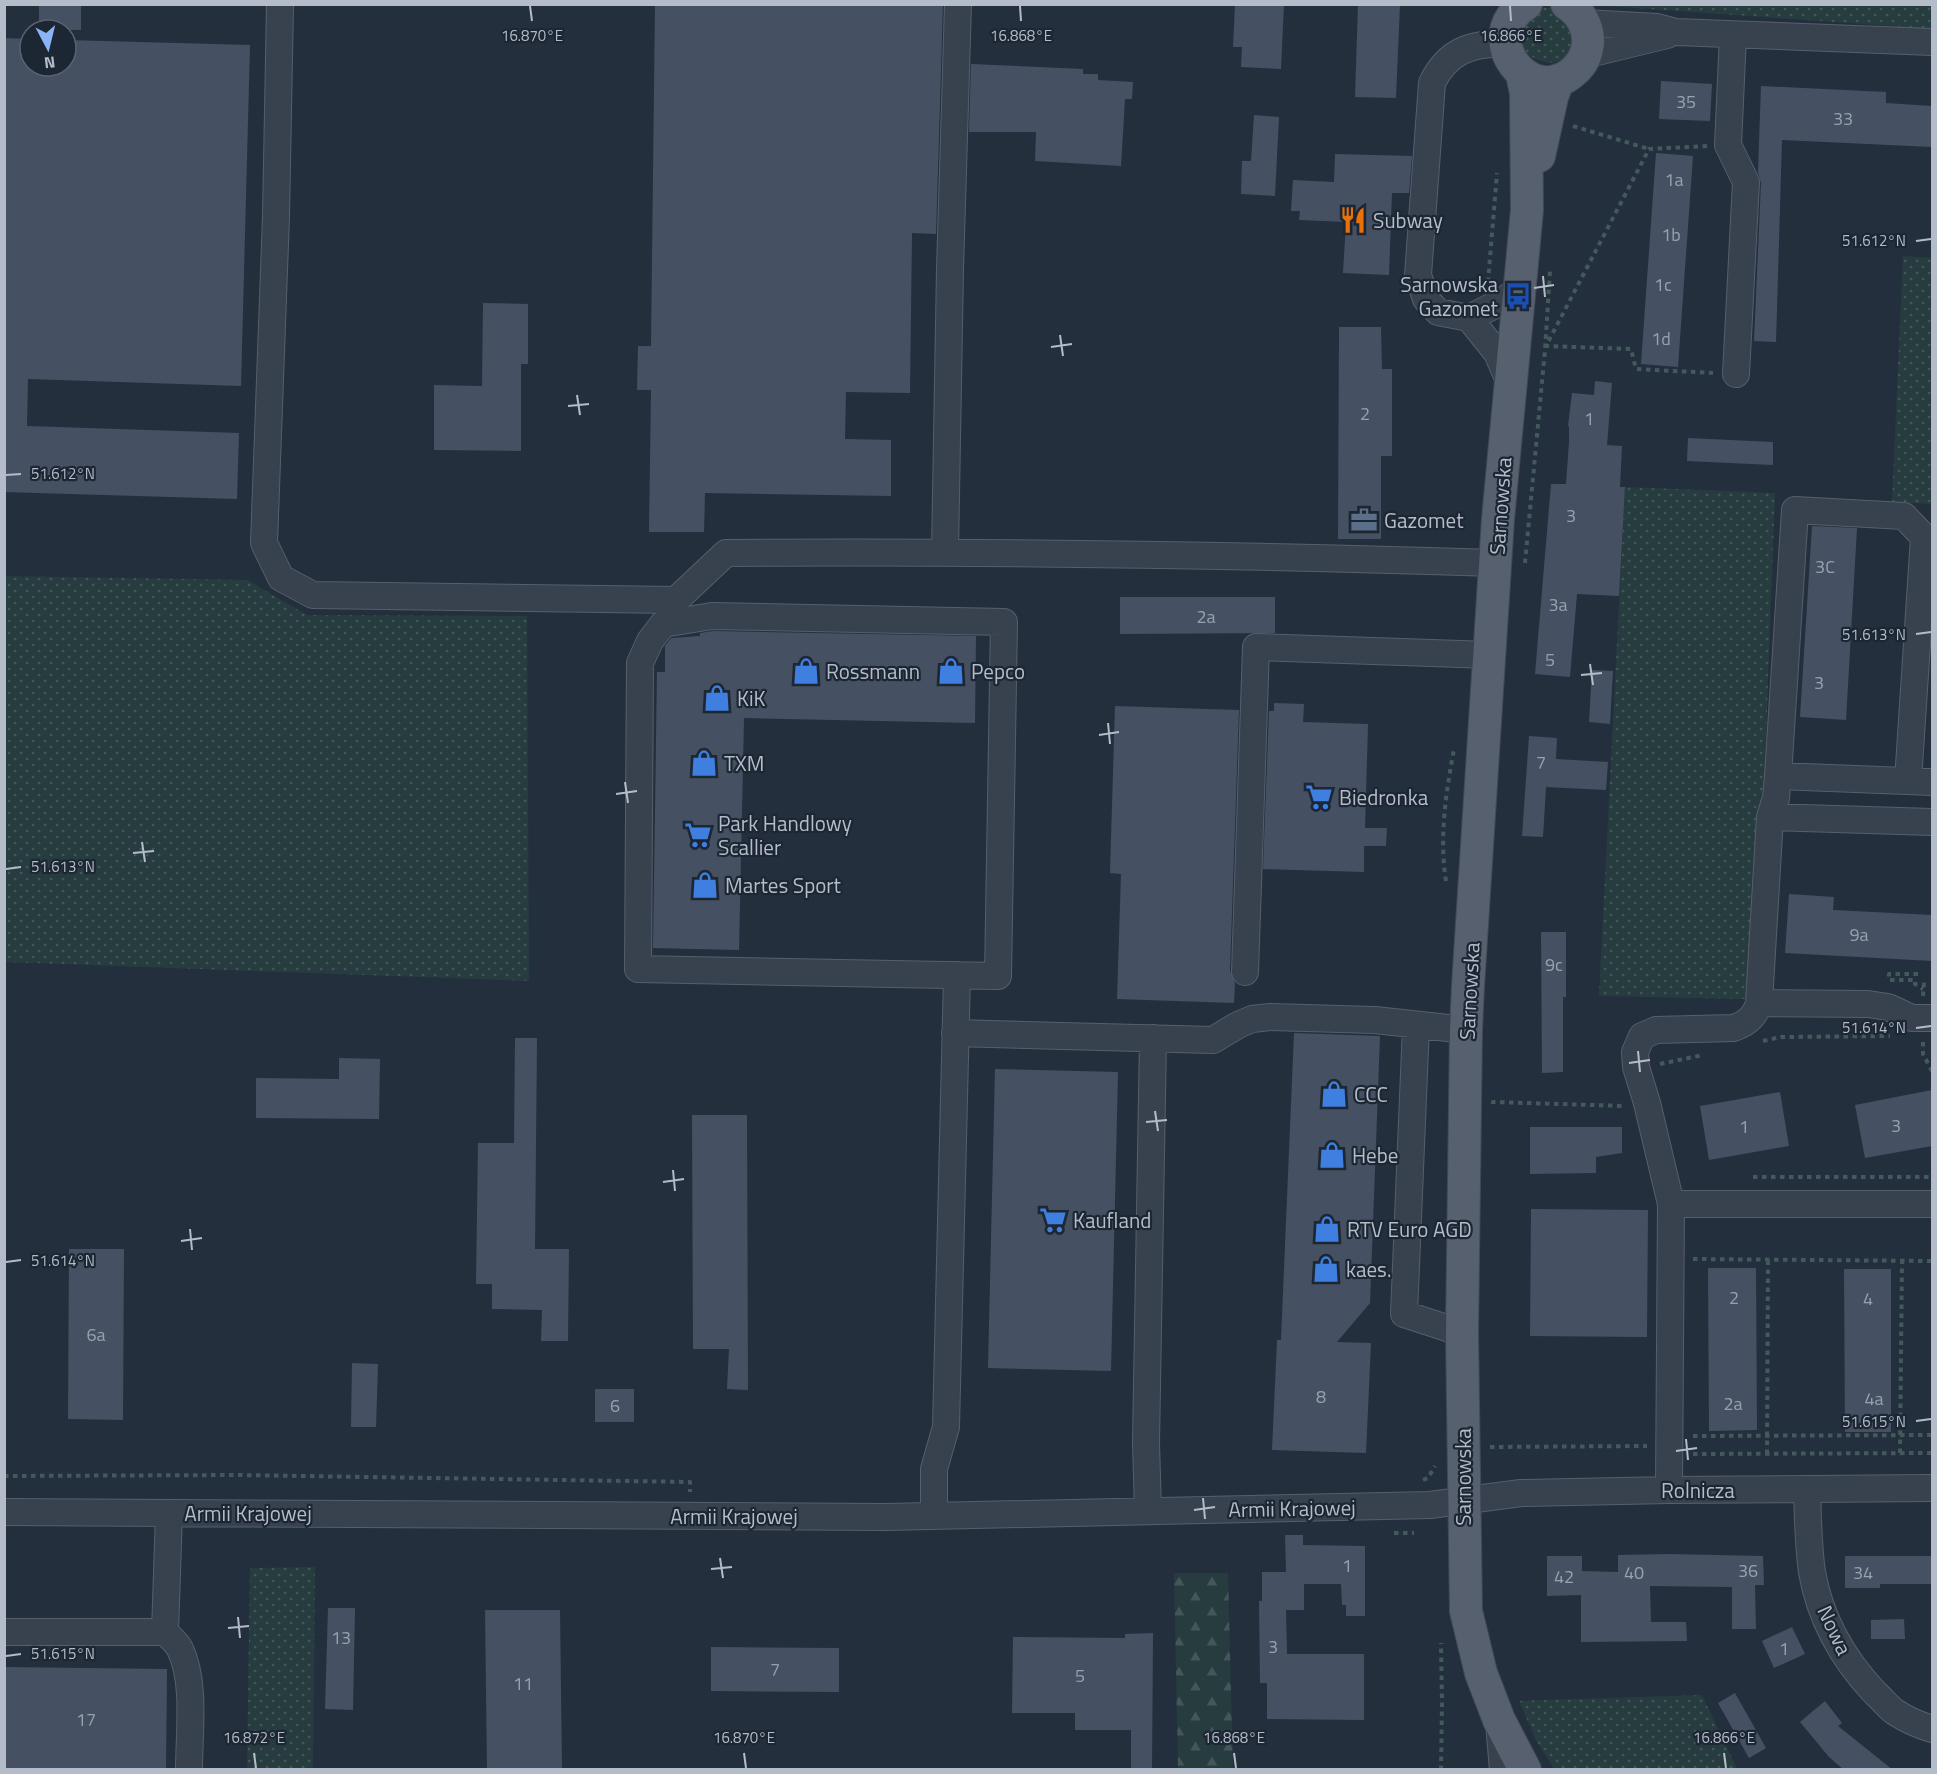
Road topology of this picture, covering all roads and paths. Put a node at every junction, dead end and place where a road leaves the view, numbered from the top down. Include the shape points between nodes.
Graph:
1 (280, 4) edge
2 (958, 4) edge
3 (1524, 6) edge
4 (1574, 10) edge
5 (1676, 32) junction
6 (1733, 35) junction
7 (1932, 42) edge
8 (1505, 43) junction
9 (1586, 55) junction
10 (1522, 74) junction
11 (1558, 80) junction
12 (1569, 124) dead end
13 (1728, 145) junction
14 (1649, 149) junction
15 (1527, 210) junction
16 (1518, 290) junction
17 (1468, 318) junction
18 (1736, 374) joint
19 (1510, 383) junction
20 (1928, 537) edge
21 (945, 552) junction
22 (1496, 563) junction
23 (1490, 655) junction
24 (1778, 776) junction
25 (1920, 781) edge
26 (1770, 817) junction
27 (1932, 822) edge
28 (1245, 972) dead end
29 (1918, 974) dead end
30 (957, 975) junction
31 (1923, 990) dead end
32 (1759, 1003) junction
33 (1932, 1018) edge
34 (1416, 1025) junction
35 (1466, 1030) junction
36 (955, 1033) junction
37 (1899, 1036) dead end
38 (1153, 1038) junction
39 (1759, 1042) dead end
40 (1704, 1054) dead end
41 (1650, 1066) dead end
42 (1647, 1102) junction
43 (1493, 1114) dead end
44 (1932, 1177) edge
45 (1745, 1178) dead end
46 (1671, 1204) junction
47 (1932, 1204) edge
48 (1690, 1259) dead end
49 (1768, 1259) junction
50 (1902, 1260) junction
51 (1932, 1261) edge
52 (1462, 1333) junction
53 (1901, 1434) junction
54 (1932, 1435) edge
55 (1490, 1436) dead end
56 (1767, 1436) junction
57 (1669, 1445) junction
58 (1900, 1453) junction
59 (1932, 1453) edge
60 (1767, 1454) junction
61 (1435, 1458) dead end
62 (4, 1476) edge
63 (690, 1482) dead end
64 (1420, 1482) dead end
65 (1932, 1488) edge
66 (1669, 1490) junction
67 (1807, 1490) junction
68 (1463, 1499) junction
69 (1148, 1510) junction
70 (4, 1512) edge
71 (169, 1513) junction
72 (934, 1515) junction
73 (4, 1632) edge
74 (165, 1632) junction
75 (1441, 1642) dead end
76 (1499, 1720) junction
77 (1932, 1729) edge
78 (189, 1770) edge
79 (1441, 1770) edge
80 (1503, 1770) edge
81 (1525, 1770) edge

1 - 21 street via 264,543 281,578 313,596 676,600 726,553
2 - 21 street
3 - 8 main road via 1509,23
4 - 5 street
4 - 9 main road via 1587,30
5 - 6 street
5 - 9 street
6 - 7 street
6 - 13 street
8 - 10 main road via 1508,55
8 - 17 street via 1457,53 1441,67 1430,94 1418,275 1426,299 1438,312
9 - 11 main road via 1569,75
10 - 11 main road via 1533,79
10 - 15 main road, Sarnowska via 1526,93
11 - 15 main road, Sarnowska
12 - 14 path
13 - 14 path
13 - 18 street via 1746,182
14 - 18 path via 1546,346 1631,349 1636,369
15 - 16 main road, Sarnowska
16 - 17 street
16 - 19 main road, Sarnowska
17 - 19 street via 1497,352
19 - 22 main road, Sarnowska
20 - 24 street via 1904,516 1795,510
20 - 25 street
21 - 22 street
22 - 23 main road, Sarnowska
23 - 28 street via 1256,647
23 - 35 main road, Sarnowska
24 - 25 street
24 - 26 street
26 - 27 street
26 - 32 street
29 - 31 path via 1889,974 1888,980 1915,980
30 - 30 street via 638,969 640,663 663,624 712,616 1004,622 998,976
30 - 36 street
32 - 33 street via 1868,1004 1912,1018
32 - 42 street via 1753,1017 1741,1026 1665,1029 1642,1036 1635,1058
34 - 35 street
34 - 38 street via 1270,1017 1245,1022 1213,1040
34 - 52 street via 1404,1314
35 - 52 main road, Sarnowska
36 - 38 street
36 - 72 street via 946,1427 934,1469
37 - 39 path via 1781,1037
38 - 69 street
40 - 41 path
42 - 43 path via 1627,1106 1493,1102
42 - 46 street
44 - 45 path
46 - 47 street
46 - 57 street
48 - 49 path
49 - 50 path
49 - 56 path
50 - 51 path
50 - 53 path
52 - 68 main road, Sarnowska
53 - 54 path
53 - 56 path
53 - 58 path
55 - 57 path via 1490,1448
56 - 60 path
56 - 60 path via 1692,1436 1691,1445 1691,1454
57 - 66 street
58 - 59 path
58 - 60 path
61 - 64 path via 1435,1467
62 - 63 path via 238,1475
65 - 67 street, Rolnicza
66 - 67 street, Rolnicza
66 - 68 street, Rolnicza via 1521,1493
67 - 77 street, Nowa via 1813,1574 1836,1641 1864,1681 1893,1711
68 - 69 street, Armii Krajowej via 1413,1505
68 - 76 main road, Sarnowska via 1466,1611 1481,1673
69 - 72 street, Armii Krajowej
70 - 71 street, Armii Krajowej
71 - 72 street, Armii Krajowej
71 - 74 street
73 - 74 street
74 - 78 street via 179,1646 187,1667
75 - 79 path
76 - 80 street, Sarnowska
76 - 81 main road

